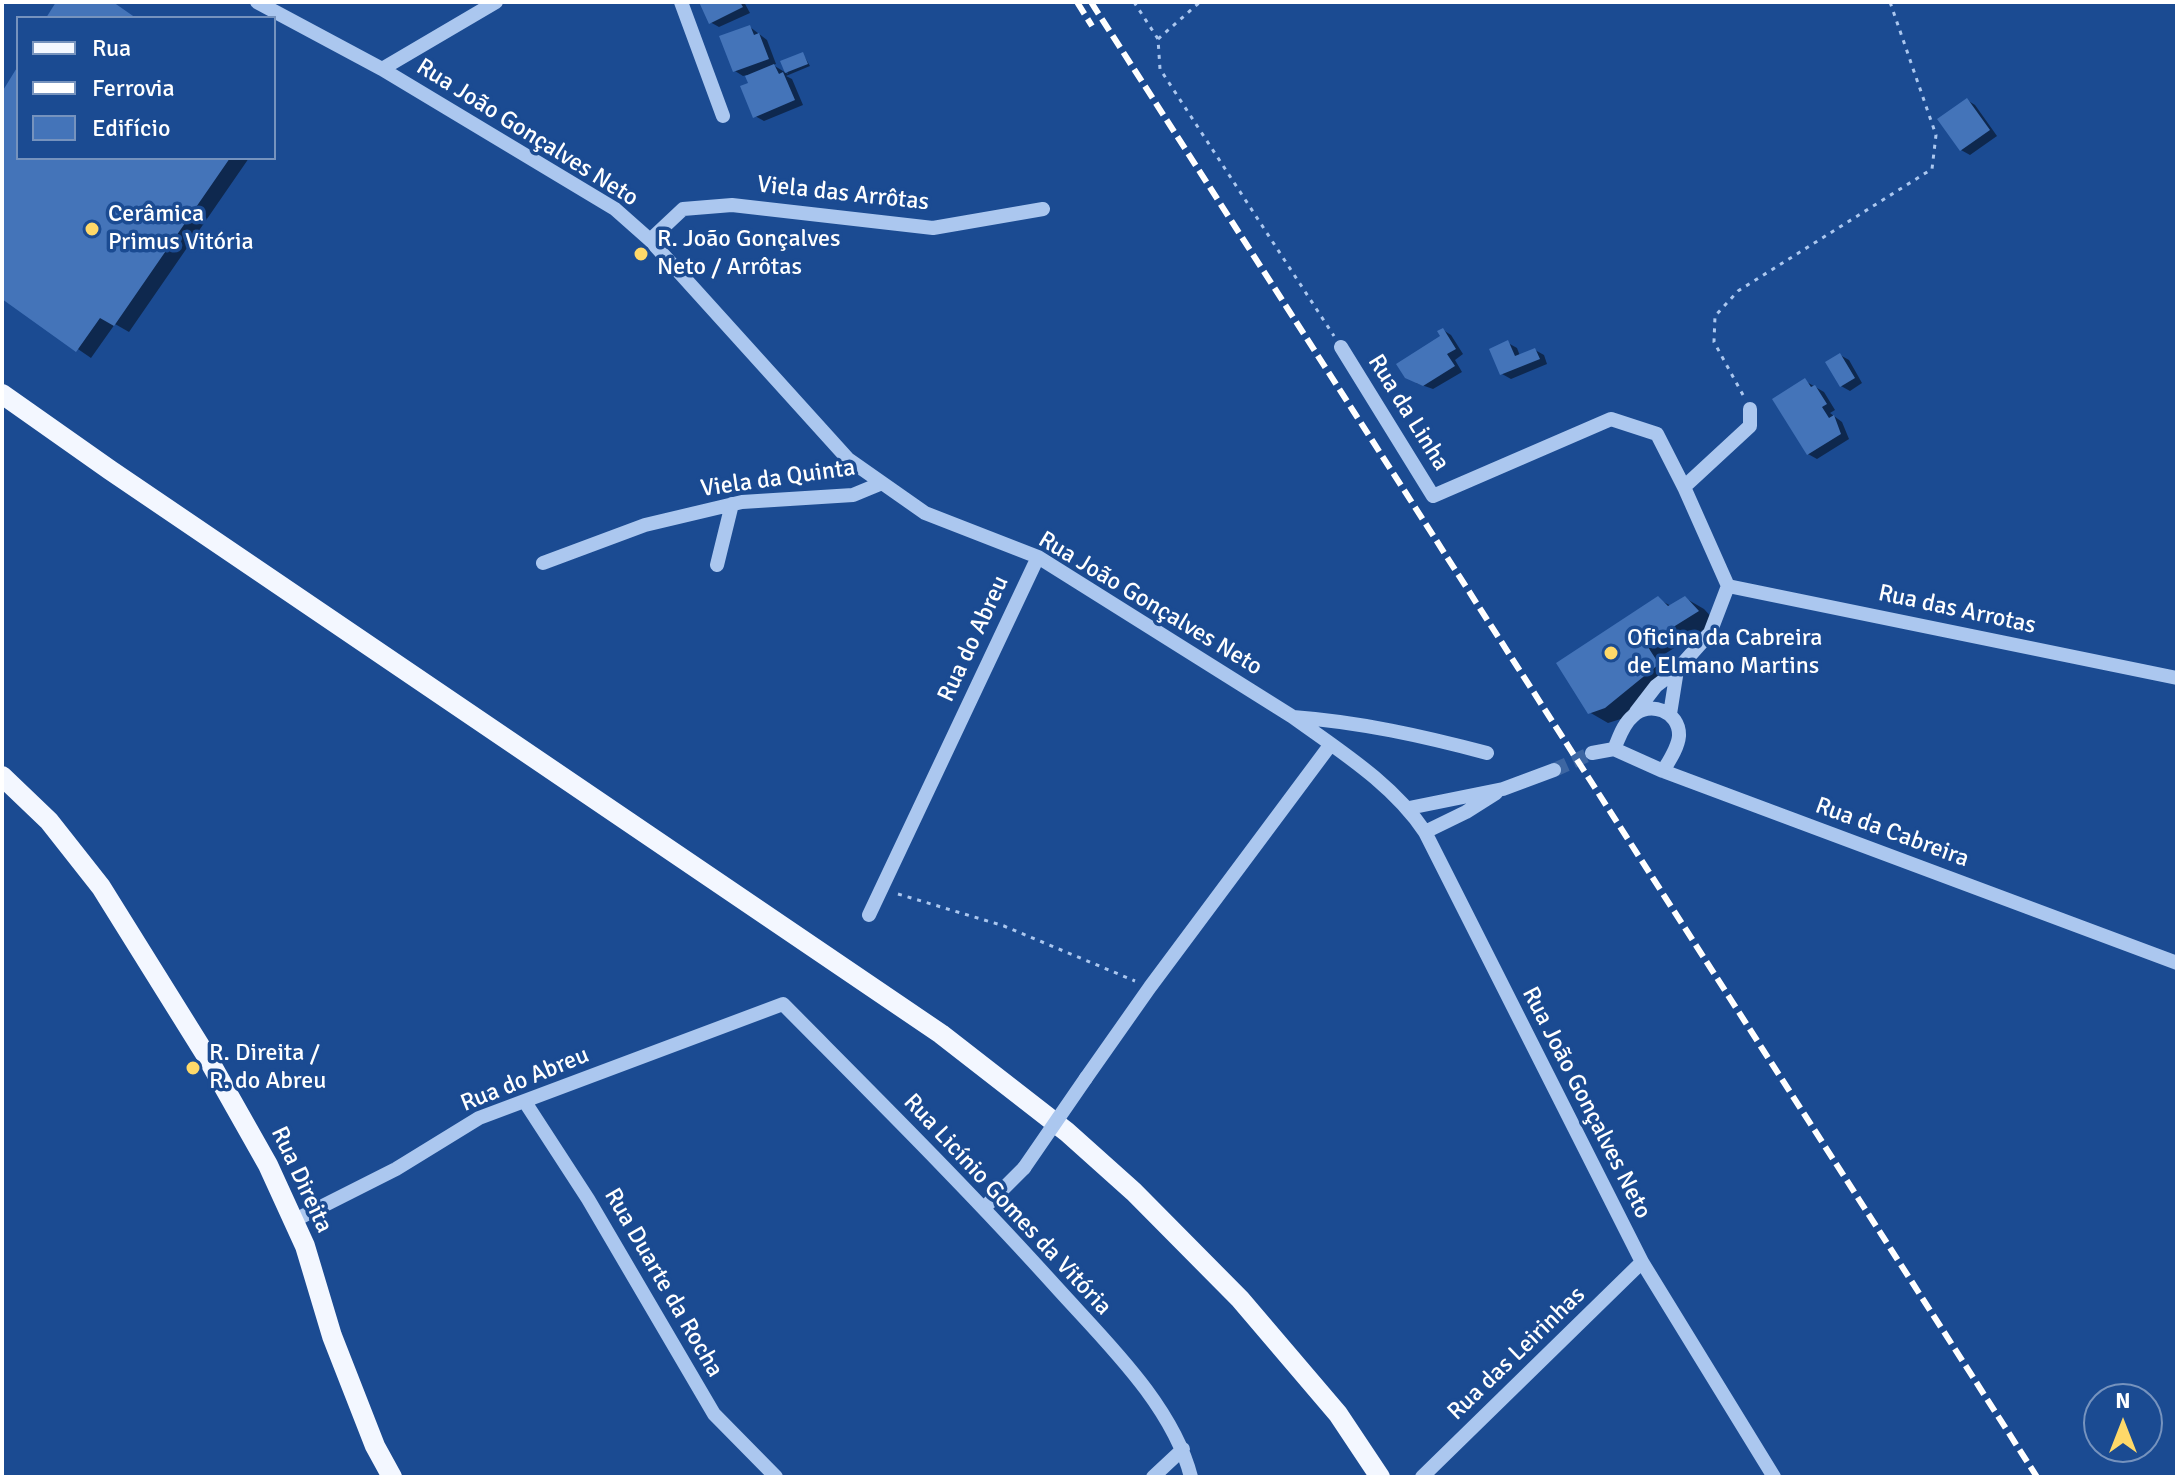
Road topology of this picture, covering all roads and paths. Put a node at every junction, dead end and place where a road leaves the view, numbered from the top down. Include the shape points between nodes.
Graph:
1 (257, 2) edge
2 (496, 2) edge
3 (681, 2) edge
4 (1134, 2) edge
5 (1200, 2) edge
6 (1890, 2) edge
7 (1158, 39) junction
8 (382, 69) junction
9 (723, 116) dead end
10 (1043, 209) dead end
11 (650, 240) junction
12 (1341, 347) joint
13 (2, 394) edge
14 (1750, 409) joint
15 (882, 483) junction
16 (1684, 487) junction
17 (732, 504) junction
18 (1038, 557) junction
19 (543, 563) dead end
20 (717, 565) dead end
21 (1728, 586) junction
22 (1677, 670) junction
23 (2177, 678) edge
24 (1636, 712) junction
25 (1670, 714) junction
26 (1293, 717) junction
27 (1331, 744) junction
28 (1614, 749) junction
29 (1487, 753) dead end
30 (1592, 753) tunnel mouth
31 (1554, 770) tunnel mouth
32 (1663, 771) junction
33 (2, 776) edge
34 (1503, 789) junction
35 (1409, 808) junction
36 (1425, 832) junction
37 (880, 889) junction
38 (869, 915) dead end
39 (2177, 963) edge
40 (1150, 987) junction
41 (783, 1004) joint
42 (525, 1102) junction
43 (985, 1207) junction
44 (293, 1221) junction
45 (1642, 1262) junction
46 (1183, 1449) junction
47 (392, 1477) edge
48 (776, 1477) edge
49 (1153, 1477) edge
50 (1191, 1477) edge
51 (1380, 1477) edge
52 (1422, 1477) edge
53 (1774, 1477) edge

1 - 8 street, Rua João Gonçalves Neto
2 - 8 street
3 - 9 street
4 - 7 path, Rua da Linha
5 - 7 path
6 - 14 path via 1936,135 1932,169 1738,291 1715,316 1714,342
7 - 12 path, Rua da Linha via 1160,69
8 - 11 street, Rua João Gonçalves Neto via 615,209
10 - 11 street, Viela das Arrôtas via 933,228 732,205 683,209
11 - 15 street, Rua João Gonçalves Neto via 848,459
12 - 16 street, Rua da Linha via 1433,496 1611,419 1657,434
13 - 51 main road via 941,1034 1067,1132 1240,1299 1338,1414
14 - 16 street via 1750,426
15 - 17 street, Viela da Quinta via 853,495
15 - 18 street, Rua João Gonçalves Neto via 925,513
16 - 21 street, Rua da Linha
17 - 19 street, Viela da Quinta via 645,525
17 - 20 street
18 - 26 street, Rua João Gonçalves Neto
18 - 37 street, Rua do Abreu
21 - 22 street via 1710,633
21 - 23 street, Rua das Arrotas
22 - 24 street
22 - 25 street
24 - 25 street via 1647,708
24 - 28 street
25 - 32 street via 1679,737
26 - 27 street, Rua João Gonçalves Neto
26 - 29 street via 1349,721
27 - 35 street, Rua João Gonçalves Neto
27 - 40 street
28 - 30 street
28 - 32 street, Rua da Cabreira
31 - 34 street
32 - 39 street, Rua da Cabreira
33 - 44 main road, Rua Direita via 49,821 101,887 215,1071
34 - 35 street
34 - 36 street
35 - 36 street, Rua João Gonçalves Neto
36 - 45 street, Rua João Gonçalves Neto
37 - 38 street, Rua do Abreu
37 - 40 path via 1004,926
40 - 43 street, bridge via 1024,1168
41 - 42 street, Rua do Abreu
41 - 43 street, Rua Licínio Gomes da Vitória
42 - 44 street, Rua do Abreu via 479,1118 396,1169
42 - 48 street, Rua Duarte da Rocha via 714,1414
43 - 46 street, Rua Licínio Gomes da Vitória via 1140,1379
44 - 47 main road, Rua Direita via 375,1446
45 - 52 street, Rua das Leirinhas
45 - 53 street, Rua João Gonçalves Neto
46 - 49 street
46 - 50 street, Rua Licínio Gomes da Vitória

